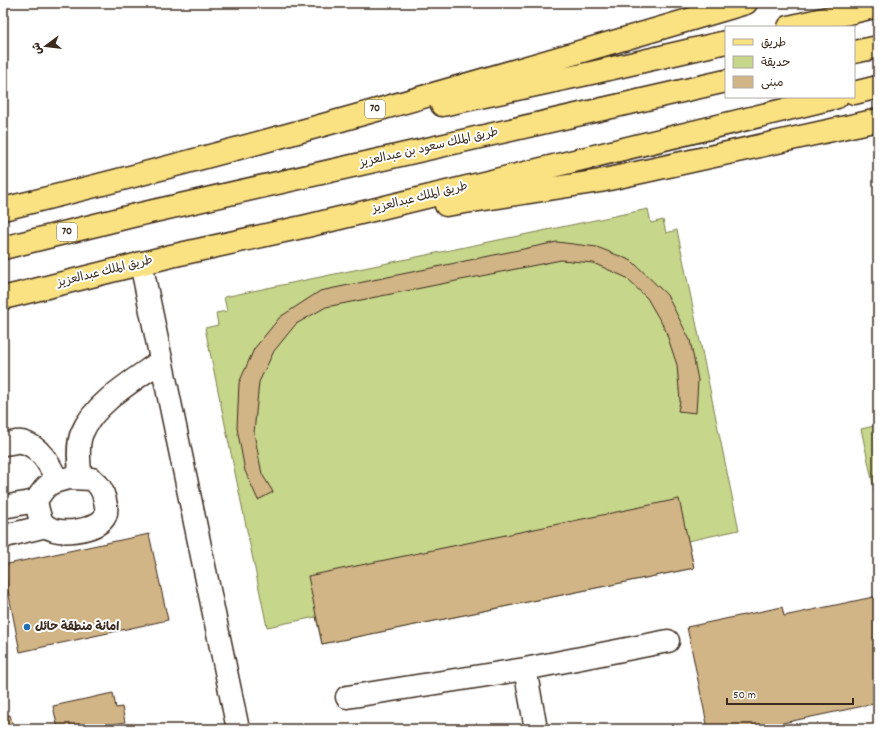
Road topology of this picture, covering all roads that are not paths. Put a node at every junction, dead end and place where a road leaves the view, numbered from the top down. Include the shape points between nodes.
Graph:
1 (746, 3) edge
2 (878, 6) edge
3 (794, 26) edge
4 (725, 42) edge
5 (878, 47) edge
6 (855, 52) edge
7 (725, 81) edge
8 (878, 88) edge
9 (855, 93) edge
10 (833, 98) edge
11 (878, 120) edge
12 (251, 144) junction
13 (3, 210) edge
14 (307, 226) junction
15 (3, 248) edge
16 (141, 263) junction
17 (3, 298) edge
18 (161, 361) junction
19 (3, 444) edge
20 (81, 478) junction
21 (58, 480) junction
22 (36, 501) junction
23 (3, 507) edge
24 (46, 526) junction
25 (3, 538) edge
26 (668, 641) dead end
27 (525, 669) junction
28 (347, 697) dead end
29 (238, 729) edge
30 (536, 729) edge

1 - 12 main road, 70
2 - 3 main road
4 - 12 main road via 587,74
5 - 6 main road
7 - 15 main road, طريق الملك سعود بن عبدالعزيز / 70 via 132,216
8 - 9 main road
10 - 14 main road, طريق الملك عبدالعزيز
11 - 14 main road via 600,181
12 - 13 main road, 70
14 - 16 main road, طريق الملك عبدالعزيز
16 - 17 main road, طريق الملك عبدالعزيز
16 - 18 street
18 - 20 street via 115,394 91,418 81,434
18 - 29 street
19 - 21 street via 21,442 34,446
20 - 21 street
20 - 24 street via 92,479 102,490 106,505 105,516 98,524 70,532
21 - 22 street via 43,489
22 - 23 street
22 - 24 street via 39,516
24 - 25 street
26 - 27 street
27 - 28 street
27 - 30 street

